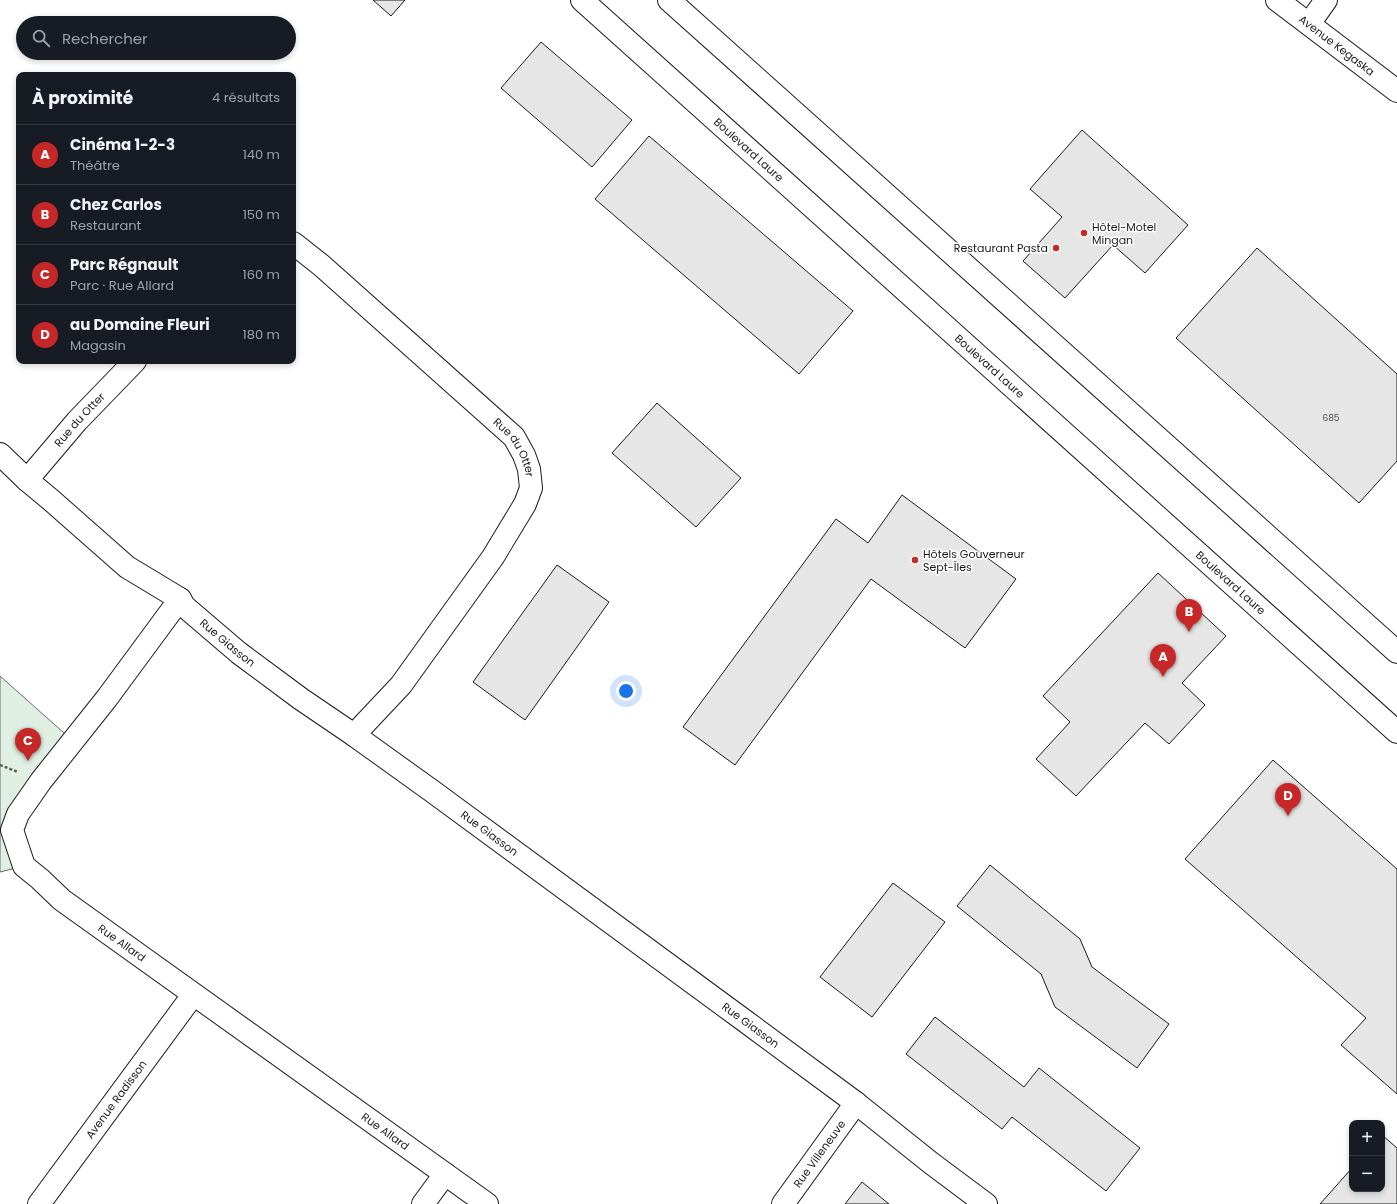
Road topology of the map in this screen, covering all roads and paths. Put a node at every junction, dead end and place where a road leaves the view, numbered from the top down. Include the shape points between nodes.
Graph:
1 (582, 0) edge
2 (670, 0) edge
3 (1277, 0) edge
4 (1326, 0) edge
5 (1309, 24) junction
6 (1397, 91) edge
7 (296, 245) edge
8 (132, 364) edge
9 (0, 454) edge
10 (27, 480) junction
11 (180, 599) junction
12 (1397, 652) edge
13 (1397, 732) edge
14 (354, 735) junction
15 (193, 995) junction
16 (856, 1103) junction
17 (445, 1174) junction
18 (39, 1204) edge
19 (423, 1204) edge
20 (487, 1204) edge
21 (783, 1204) edge
22 (986, 1204) edge

1 - 13 main road, Boulevard Laure
2 - 12 main road
3 - 5 main road, Avenue Kegaska
4 - 5 main road
5 - 6 main road, Avenue Kegaska
7 - 14 main road, Rue du Otter via 514,437 529,469 531,488 525,504 493,557 401,684
8 - 10 main road, Rue du Otter via 77,421
9 - 10 main road, Rue Giasson
10 - 11 main road, Rue Giasson via 127,567
11 - 14 main road, Rue Giasson via 184,606 239,653
11 - 15 main road, Rue Allard via 107,698 41,781 18,814 12,830 24,866 62,900
14 - 16 main road, Rue Giasson
15 - 17 main road, Rue Allard
15 - 18 main road, Avenue Radisson
16 - 21 main road, Rue Villeneuve
16 - 22 main road, Rue Giasson via 931,1164
17 - 19 main road
17 - 20 main road, Rue Allard

